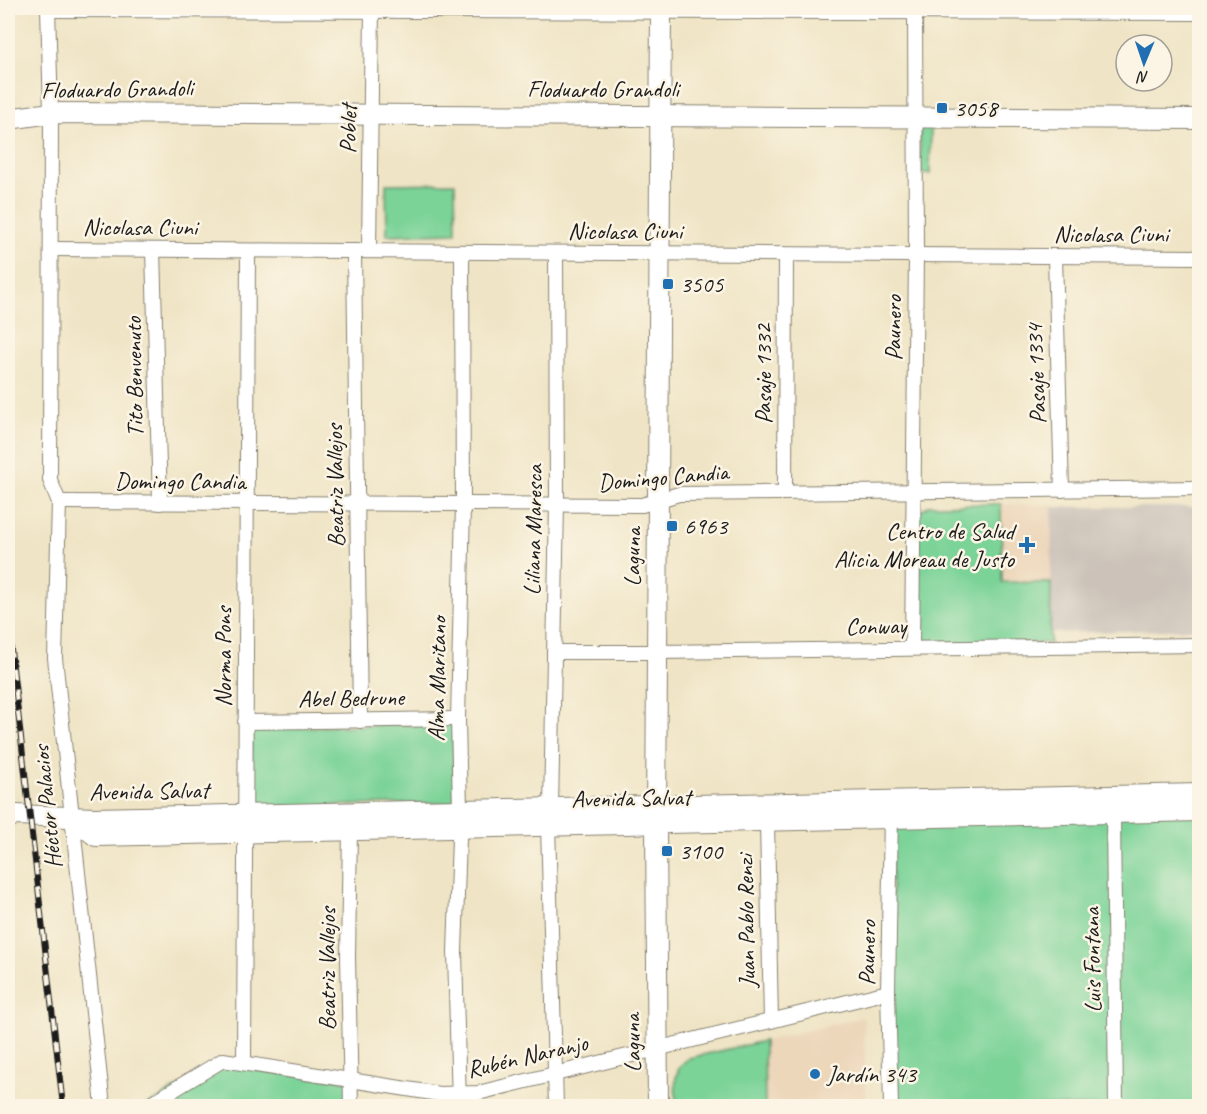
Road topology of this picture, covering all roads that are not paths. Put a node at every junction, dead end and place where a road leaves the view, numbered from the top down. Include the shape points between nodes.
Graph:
1 (48, 9) edge
2 (372, 9) edge
3 (661, 10) edge
4 (915, 10) edge
5 (1200, 13) edge
6 (51, 113) junction
7 (371, 114) junction
8 (660, 115) junction
9 (915, 117) junction
10 (8, 119) edge
11 (1200, 119) edge
12 (51, 249) junction
13 (153, 250) junction
14 (248, 251) junction
15 (354, 251) junction
16 (369, 252) junction
17 (462, 252) junction
18 (556, 253) junction
19 (659, 254) junction
20 (786, 255) junction
21 (916, 255) junction
22 (1055, 257) junction
23 (1200, 257) edge
24 (1200, 488) edge
25 (1062, 490) junction
26 (914, 491) junction
27 (785, 493) junction
28 (658, 501) junction
29 (59, 502) junction
30 (160, 503) junction
31 (247, 503) junction
32 (357, 504) junction
33 (463, 505) junction
34 (557, 505) junction
35 (1200, 645) edge
36 (912, 648) junction
37 (554, 652) junction
38 (657, 652) junction
39 (458, 719) junction
40 (360, 721) junction
41 (245, 722) junction
42 (1200, 794) edge
43 (891, 809) junction
44 (1200, 811) edge
45 (1113, 813) junction
46 (656, 814) junction
47 (10, 815) edge
48 (549, 817) junction
49 (71, 818) junction
50 (460, 819) junction
51 (767, 821) junction
52 (245, 824) junction
53 (350, 830) junction
54 (888, 992) junction
55 (771, 1021) junction
56 (658, 1049) junction
57 (244, 1063) junction
58 (556, 1074) junction
59 (350, 1081) junction
60 (459, 1100) edge
61 (103, 1107) edge
62 (147, 1107) edge
63 (351, 1107) edge
64 (556, 1107) edge
65 (658, 1107) edge
66 (891, 1107) edge
67 (1116, 1107) edge

1 - 2 street
1 - 6 street, Héctor Palacios
2 - 3 street
2 - 7 street, Poblet
3 - 4 street
3 - 8 street, Laguna
4 - 5 street
4 - 9 street, Paunero
6 - 7 street, Floduardo Grandoli
6 - 10 street, Floduardo Grandoli
6 - 12 street, Héctor Palacios
7 - 8 street, Floduardo Grandoli
7 - 16 street, Poblet
8 - 9 street, Floduardo Grandoli
8 - 19 street, Laguna
9 - 11 street, Floduardo Grandoli
9 - 21 street, Paunero
12 - 13 street, Nicolasa Ciuni
12 - 29 street, Héctor Palacios via 50,480
13 - 14 street, Nicolasa Ciuni
13 - 30 street, Tito Benvenuto
14 - 15 street, Nicolasa Ciuni
14 - 31 street, Norma Pons
15 - 16 street, Nicolasa Ciuni
15 - 32 street, Beatriz Vallejos
16 - 17 street, Nicolasa Ciuni
17 - 18 street, Nicolasa Ciuni
17 - 33 street, Alma Maritano
18 - 19 street, Nicolasa Ciuni
18 - 34 street, Liliana Maresca
19 - 20 street, Nicolasa Ciuni
19 - 28 street, Laguna
20 - 21 street, Nicolasa Ciuni
20 - 27 street, Pasaje 1332
21 - 22 street, Nicolasa Ciuni
21 - 26 street, Paunero
22 - 23 street, Nicolasa Ciuni
22 - 25 street, Pasaje 1334
24 - 25 street, Domingo Candia
25 - 26 street, Domingo Candia
26 - 27 street, Domingo Candia
26 - 36 street, Paunero
27 - 28 street, Domingo Candia via 679,494
28 - 34 street, Domingo Candia via 642,506
28 - 38 street, Laguna
29 - 30 street, Domingo Candia
29 - 49 street, Héctor Palacios via 55,658
30 - 31 street, Domingo Candia
31 - 32 street, Domingo Candia
31 - 41 street, Norma Pons
32 - 33 street, Domingo Candia
32 - 40 street, Beatriz Vallejos
33 - 34 street, Domingo Candia
33 - 39 street, Alma Maritano
34 - 37 street, Liliana Maresca
35 - 36 street, Conway
36 - 38 street, Conway
37 - 38 street, Conway
37 - 48 street, Liliana Maresca
38 - 46 street, Laguna
39 - 40 street, Abel Bedrune
39 - 50 street, Alma Maritano
40 - 41 street, Abel Bedrune
41 - 52 street, Norma Pons
42 - 43 street, Avenida Salvat
43 - 45 street, Avenida Salvat
43 - 46 street, Avenida Salvat
43 - 51 street, Avenida Salvat
43 - 54 street, Paunero
44 - 45 street, Avenida Salvat
45 - 67 street, Luis Fontana
46 - 48 street, Avenida Salvat
46 - 51 street, Avenida Salvat
46 - 56 street, Laguna
47 - 49 street, Avenida Salvat
48 - 50 street, Avenida Salvat
48 - 58 street, Liliana Maresca
49 - 52 street, Avenida Salvat
49 - 61 street, Héctor Palacios
50 - 52 street, Avenida Salvat
50 - 53 street, Avenida Salvat
50 - 60 street, Alma Maritano via 455,951
51 - 55 street, Juan Pablo Renzi
52 - 53 street, Avenida Salvat
52 - 57 street, Norma Pons
53 - 59 street, Beatriz Vallejos
54 - 55 street, Rubén Naranjo
54 - 66 street, Paunero
55 - 56 street, Rubén Naranjo
56 - 58 street, Rubén Naranjo
56 - 65 street, Laguna
57 - 59 street, Rubén Naranjo
57 - 62 street, Rubén Naranjo via 223,1060
58 - 60 street, Rubén Naranjo
58 - 64 street, Liliana Maresca
59 - 60 street, Rubén Naranjo
59 - 63 street, Beatriz Vallejos

